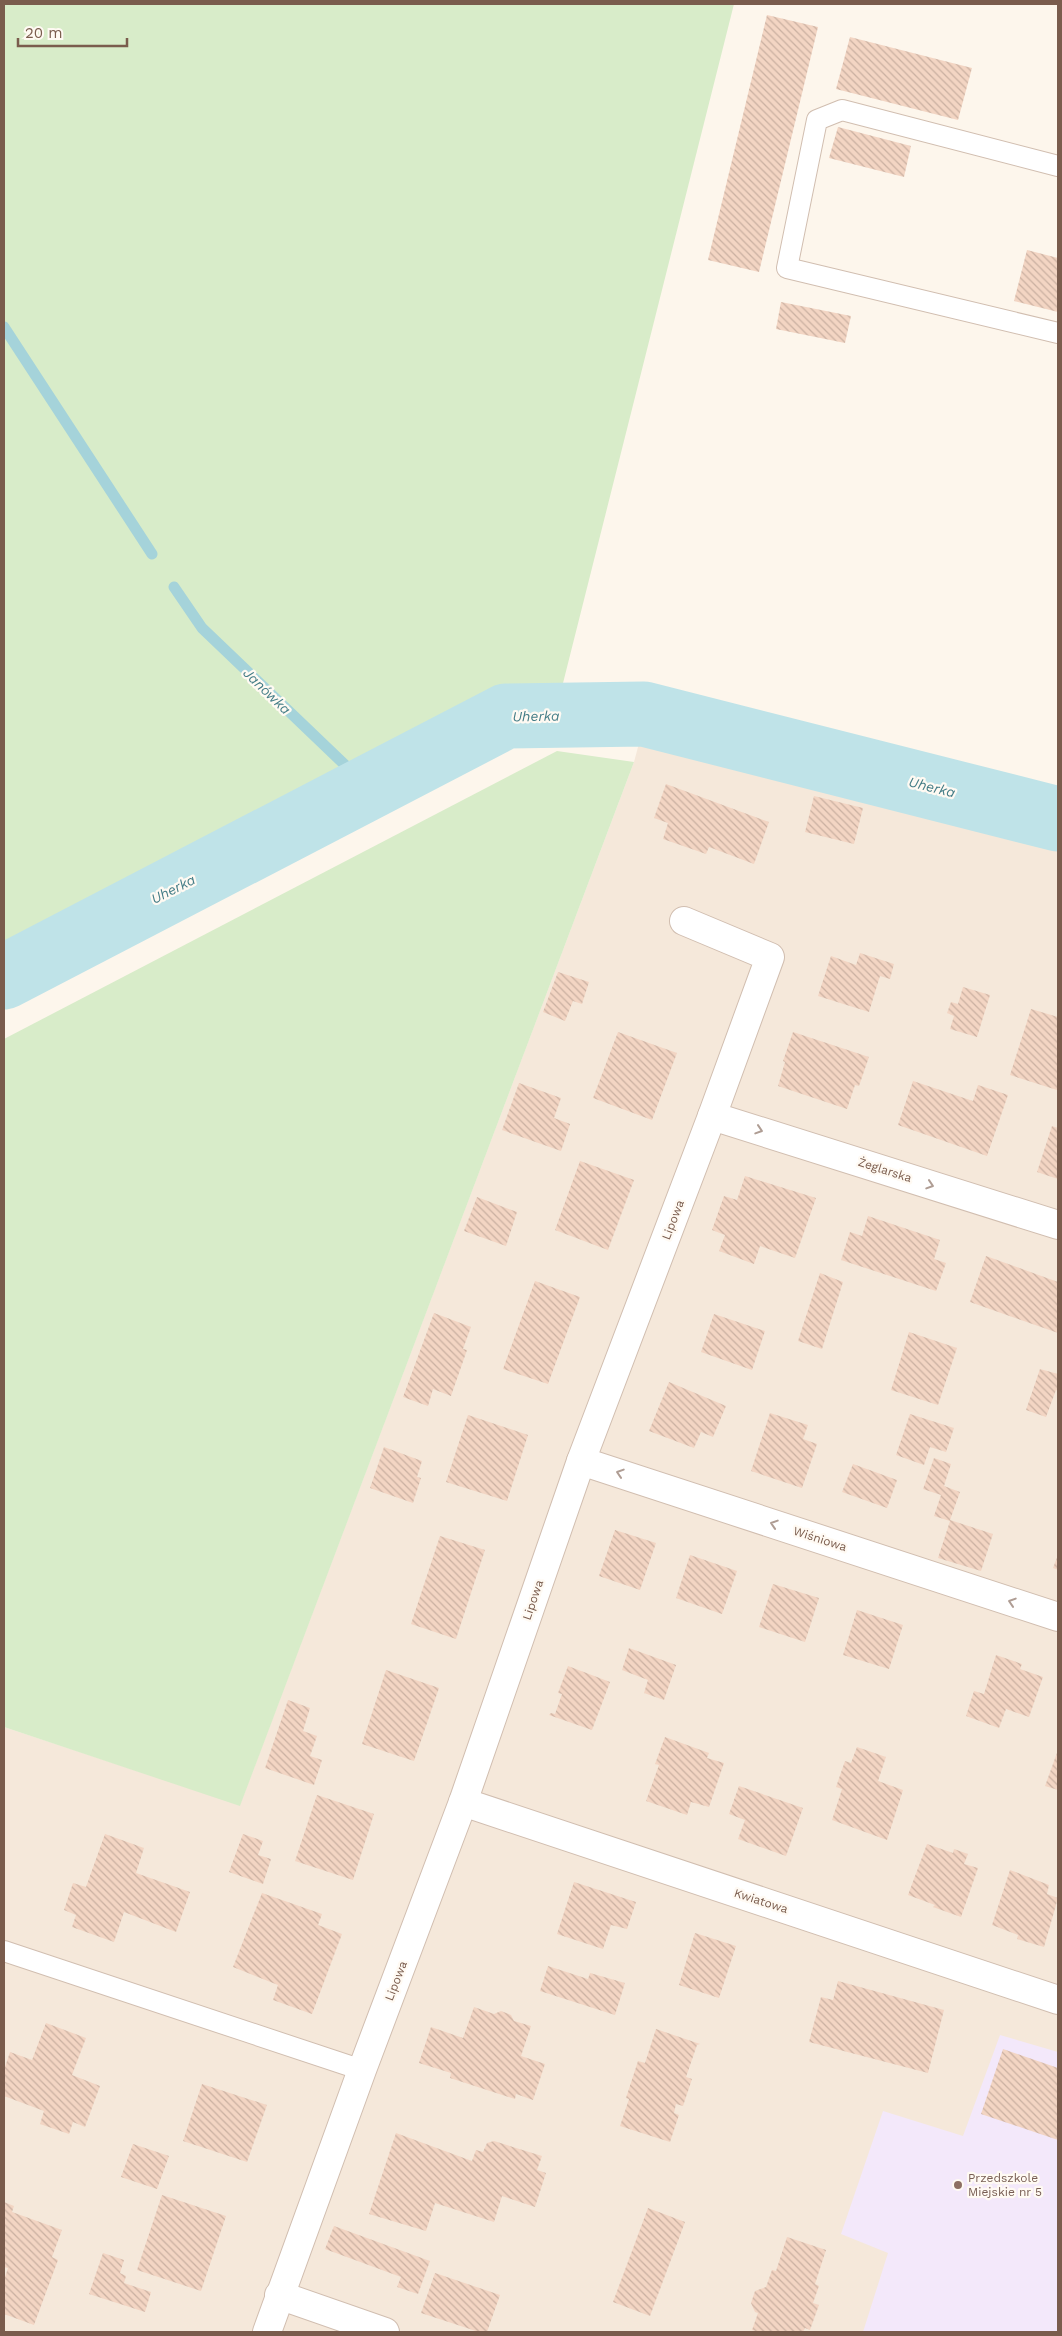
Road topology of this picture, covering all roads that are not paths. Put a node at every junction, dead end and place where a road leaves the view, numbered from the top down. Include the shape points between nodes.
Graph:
1 (1058, 166) edge
2 (1058, 333) edge
3 (684, 921) dead end
4 (712, 1116) junction
5 (1058, 1225) edge
6 (581, 1461) junction
7 (1058, 1617) edge
8 (463, 1802) junction
9 (4, 1951) edge
10 (1058, 2000) edge
11 (362, 2070) junction
12 (279, 2295) junction
13 (267, 2332) edge
14 (385, 2332) edge

1 - 2 lane via 842,110 817,120 788,268
3 - 4 street, Lipowa via 770,957
4 -> 5 street, Żeglarska
4 - 6 street, Lipowa
7 -> 6 street, Wiśniowa
6 - 8 street, Lipowa
8 - 10 street, Kwiatowa
8 - 11 street, Lipowa
9 - 11 lane
11 - 12 street, Lipowa
12 - 13 street, Lipowa
12 - 14 street

